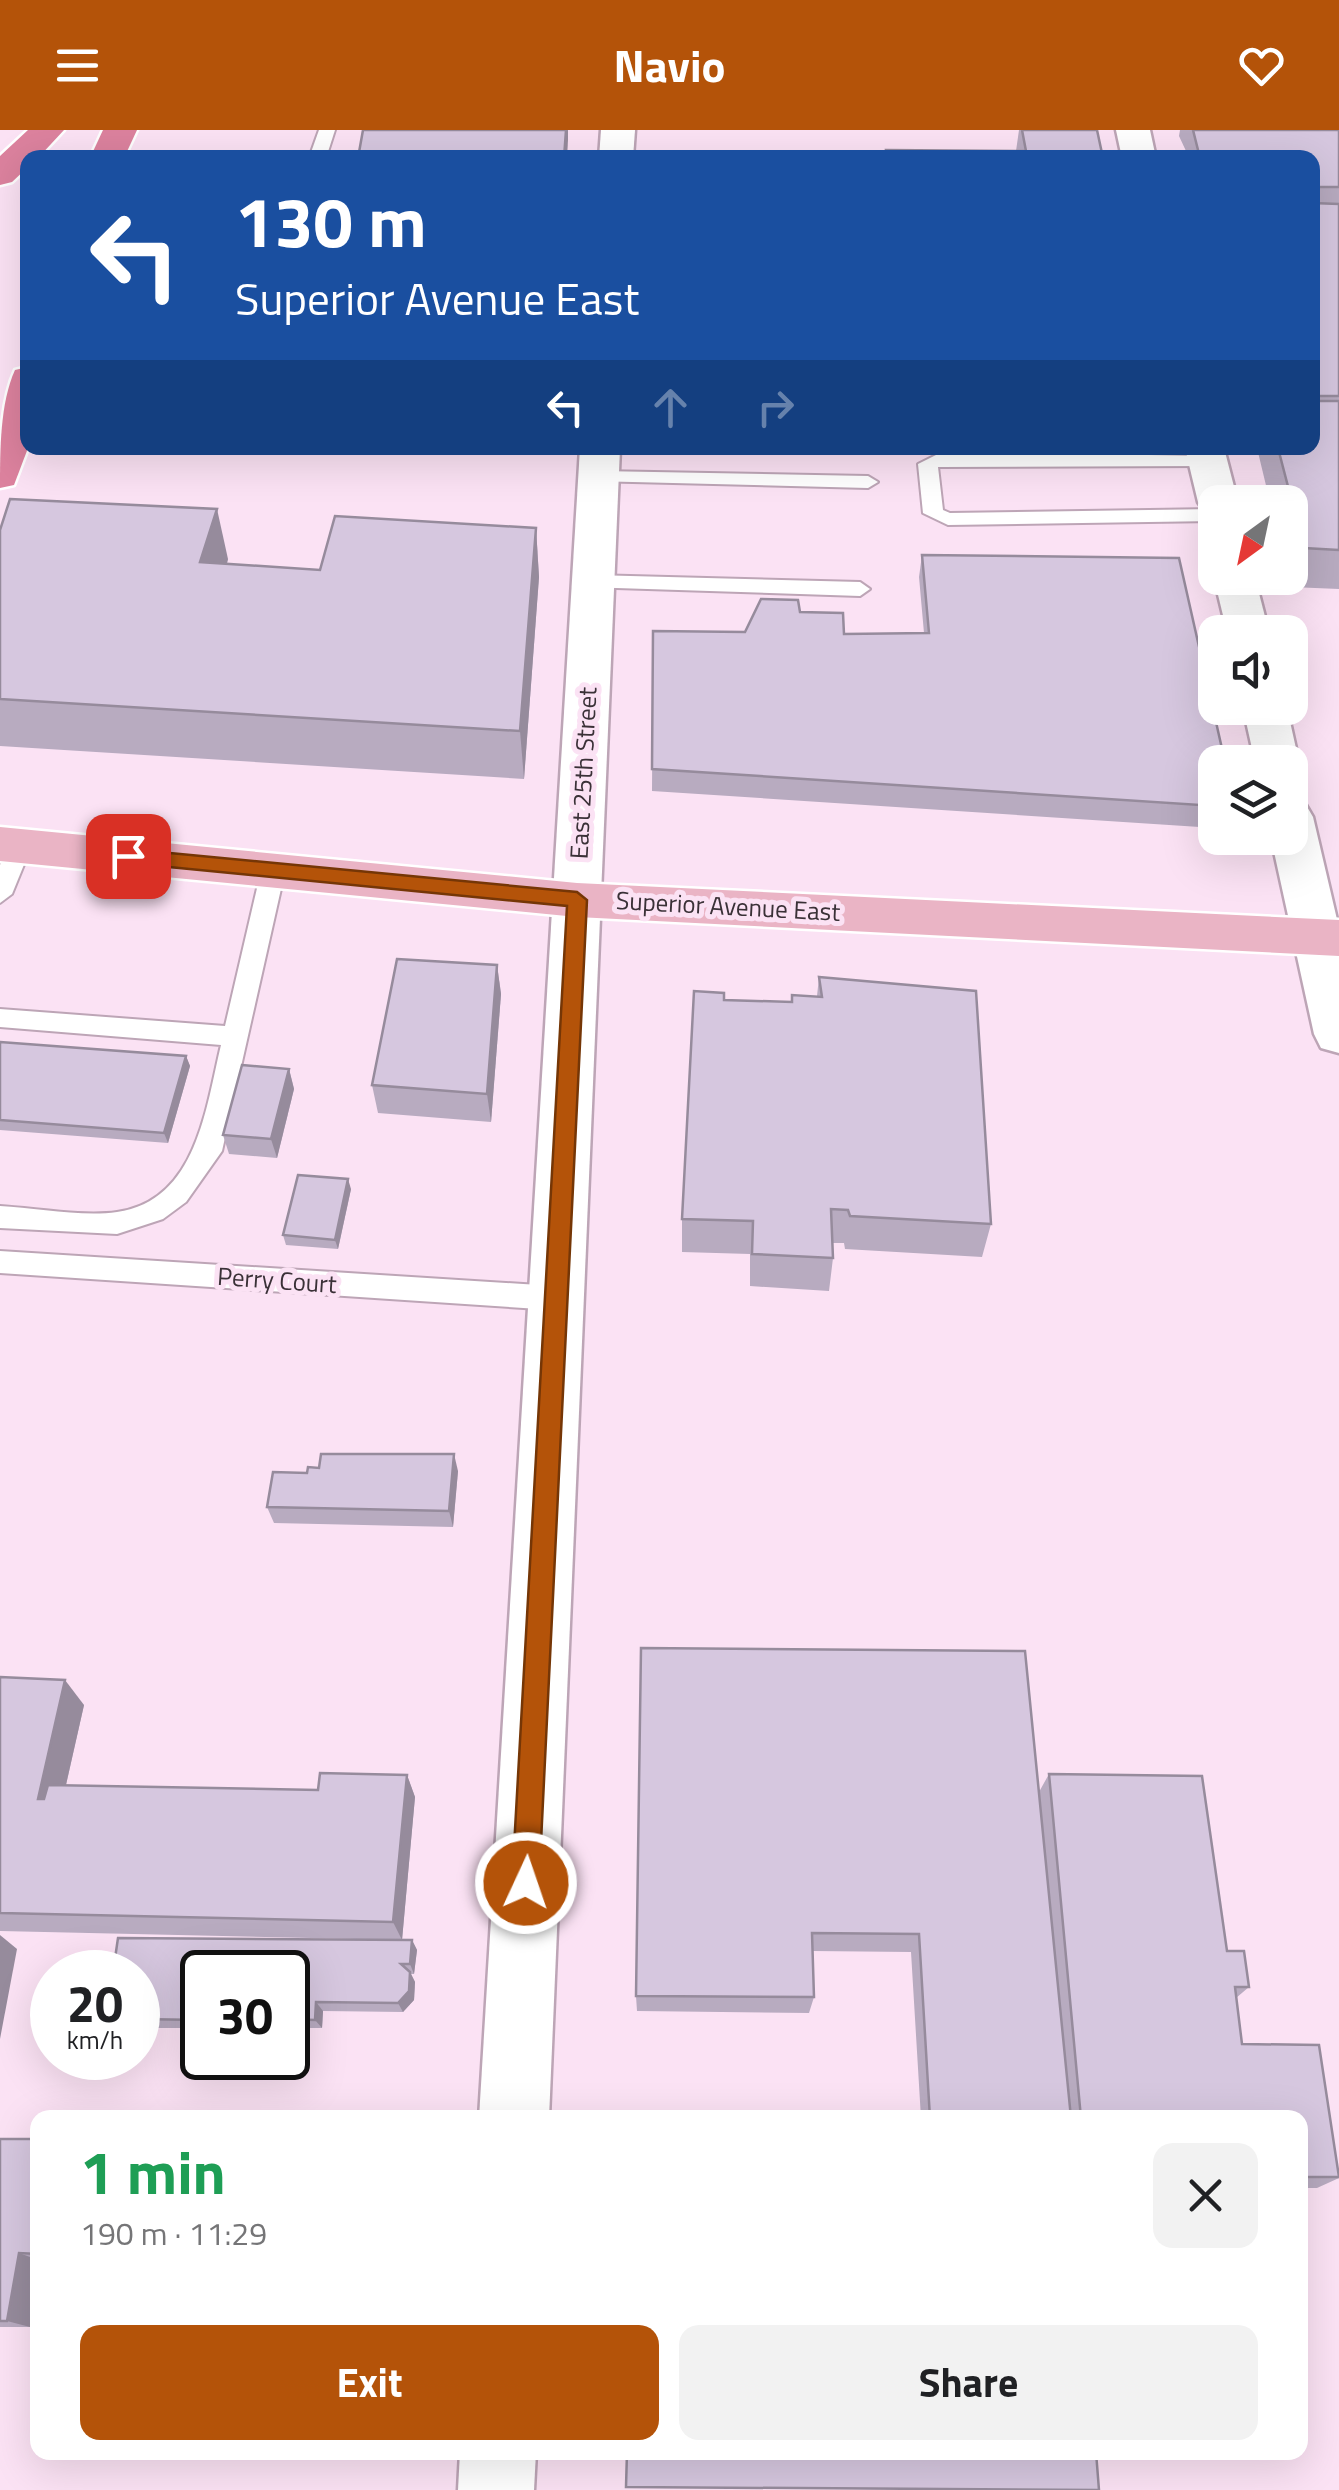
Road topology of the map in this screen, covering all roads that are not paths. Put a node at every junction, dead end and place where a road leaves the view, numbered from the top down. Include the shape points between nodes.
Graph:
1 (47, 130) edge
2 (26, 150) edge
3 (20, 156) edge
4 (0, 175) edge
5 (20, 406) edge
6 (1141, 455) edge
7 (1207, 455) edge
8 (599, 462) edge
9 (0, 476) edge
10 (868, 482) dead end
11 (1214, 485) edge
12 (1198, 515) edge
13 (592, 582) junction
14 (860, 589) dead end
15 (10, 844) edge
16 (1302, 855) edge
17 (273, 871) junction
18 (0, 894) edge
19 (577, 900) junction
20 (1327, 937) edge
21 (0, 1018) edge
22 (1339, 1034) edge
23 (238, 1037) junction
24 (0, 1217) edge
25 (0, 1262) edge
26 (554, 1298) junction
27 (514, 2110) edge
28 (498, 2460) edge
29 (496, 2490) edge

1 - 2 highway
3 - 4 highway
5 - 9 highway
6 - 12 lane via 942,458 928,464 932,513
7 - 11 street
8 - 10 lane
8 - 13 street, East 25th Street
13 - 14 lane
13 - 19 street, East 25th Street
15 - 17 main road, Superior Avenue East
15 - 18 lane
16 - 20 street
17 - 19 main road, Superior Avenue East
17 - 23 lane
19 - 20 main road, Superior Avenue East
19 - 26 street, East 25th Street
20 - 22 street
21 - 23 lane
23 - 24 lane via 210,1151 178,1194 154,1211 117,1223
25 - 26 lane, Perry Court
26 - 27 street, East 25th Street
28 - 29 street

